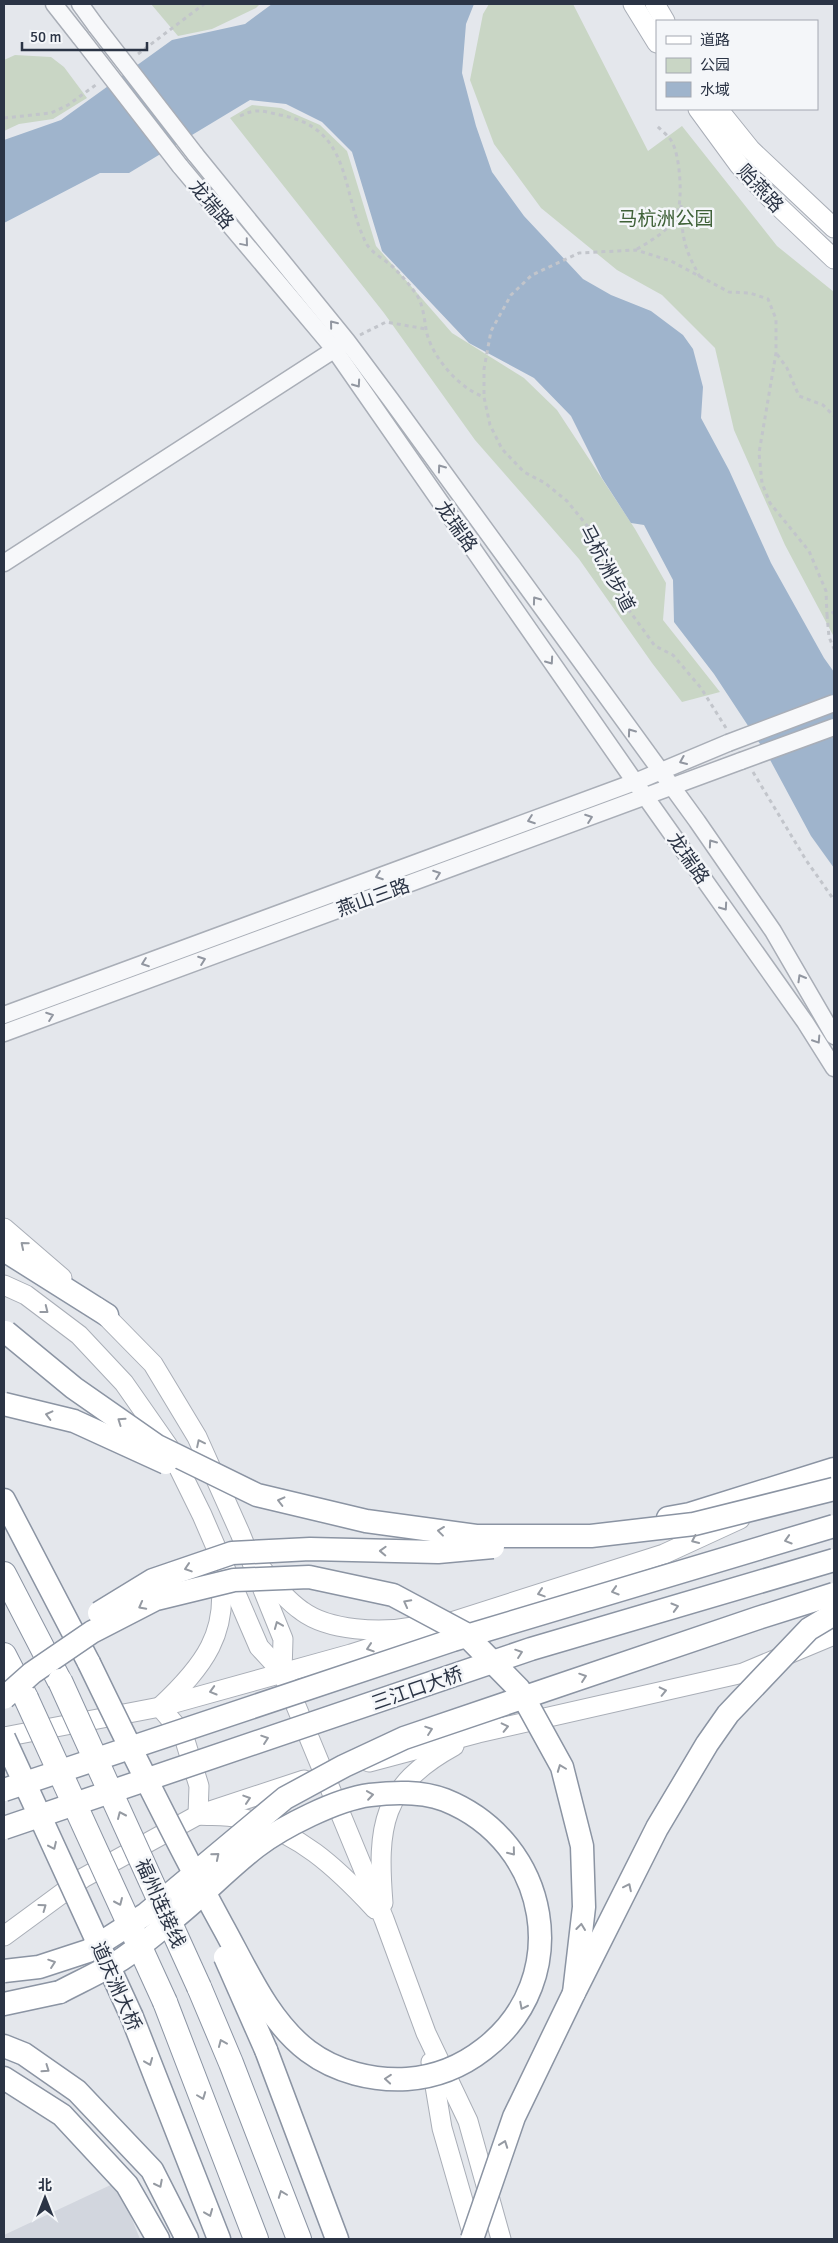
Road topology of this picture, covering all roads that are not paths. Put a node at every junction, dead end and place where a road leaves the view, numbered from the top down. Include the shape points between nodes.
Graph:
1 (54, 4) edge
2 (80, 4) edge
3 (633, 4) edge
4 (655, 4) edge
5 (664, 20) edge
6 (656, 41) edge
7 (699, 110) edge
8 (719, 110) edge
9 (834, 228) edge
10 (834, 259) edge
11 (340, 345) junction
12 (4, 563) edge
13 (834, 703) edge
14 (834, 727) edge
15 (659, 772) junction
16 (635, 782) junction
17 (671, 788) junction
18 (646, 797) junction
19 (4, 1015) edge
20 (4, 1033) edge
21 (834, 1036) edge
22 (834, 1068) edge
23 (4, 1228) edge
24 (4, 1250) edge
25 (4, 1285) edge
26 (106, 1315) junction
27 (4, 1329) edge
28 (4, 1404) edge
29 (834, 1469) edge
30 (834, 1476) edge
31 (834, 1489) edge
32 (257, 1495) junction
33 (4, 1500) edge
34 (228, 1504) junction
35 (202, 1515) junction
36 (834, 1526) edge
37 (240, 1532) junction
38 (212, 1538) junction
39 (834, 1560) edge
40 (4, 1574) edge
41 (834, 1594) edge
42 (480, 1613) junction
43 (834, 1614) edge
44 (834, 1635) edge
45 (4, 1655) edge
46 (282, 1672) junction
47 (32, 1674) junction
48 (15, 1698) edge
49 (160, 1707) junction
50 (478, 1733) junction
51 (4, 1737) edge
52 (323, 1774) junction
53 (4, 1790) edge
54 (198, 1815) junction
55 (168, 1825) junction
56 (4, 1828) edge
57 (384, 1919) junction
58 (4, 1936) edge
59 (4, 1971) edge
60 (574, 1993) junction
61 (4, 2004) edge
62 (426, 2033) junction
63 (4, 2046) edge
64 (4, 2078) edge
65 (158, 2239) edge
66 (187, 2239) edge
67 (219, 2239) edge
68 (256, 2239) edge
69 (299, 2239) edge
70 (337, 2239) edge
71 (473, 2239) edge
72 (501, 2239) edge

1 -> 11 street, 龙瑞路, bridge via 180,166
11 -> 2 street, 龙瑞路, bridge
3 - 6 main road
4 - 5 main road
7 - 10 main road, 贻燕路 via 739,165
8 - 9 main road, 贻燕路 via 751,150
11 - 12 street
15 -> 11 street, 龙瑞路 via 391,400
11 -> 16 street, 龙瑞路
13 -> 15 street, 燕山三路, bridge via 727,736
14 - 17 street, 燕山三路, bridge via 746,766
15 - 16 street, 燕山三路
15 - 17 street, 龙瑞路
16 - 18 street, 龙瑞路
16 -> 19 street, 燕山三路
17 - 18 street, 燕山三路
21 -> 17 street, 龙瑞路 via 773,931
20 -> 18 street, 燕山三路
18 -> 22 street, 龙瑞路
26 -> 23 main road
24 - 26 highway
25 -> 35 main road via 26,1295 79,1336 124,1383 168,1446
34 -> 26 main road via 197,1437 152,1364
32 -> 27 highway, bridge via 156,1446 74,1388
32 -> 28 highway, bridge via 150,1458 74,1421
29 -> 47 highway, bridge via 690,1514 553,1541 438,1552 310,1549 232,1553 152,1580 86,1621
30 -> 42 main road via 664,1554
31 -> 32 highway, bridge via 694,1524 591,1536 476,1536 366,1522
33 - 55 highway, bridge
34 - 35 main road
34 - 37 main road
35 - 38 main road
36 -> 53 highway, 三江口大桥, bridge via 453,1640
37 - 42 main road via 279,1591 303,1612 336,1626 365,1630 404,1629
46 -> 37 main road via 283,1639
38 - 46 main road via 259,1647
38 - 49 main road via 223,1590 220,1622 207,1656
56 -> 39 highway, 三江口大桥, bridge via 531,1649
69 -> 40 highway, 福州连接线, bridge via 199,1987 60,1682
59 -> 41 highway, bridge via 39,1967 88,1950 146,1914 285,1798 378,1750 414,1735
42 -> 46 main road
60 -> 43 highway, bridge via 657,1828 707,1744 728,1714 808,1629
50 -> 44 main road via 744,1673
45 - 48 highway, 福州连接线
46 -> 49 main road
46 - 52 main road
47 - 48 highway, bridge
60 -> 47 highway, bridge via 584,1906 582,1846 562,1767 519,1689 464,1633 393,1595 309,1577 234,1580 156,1599 92,1632
48 -> 68 highway, 福州连接线, bridge via 164,2002
49 - 51 main road
49 - 54 main road via 183,1734 199,1786
50 - 52 main road
50 - 57 main road via 435,1756 410,1778 391,1804 382,1831 380,1862
51 -> 67 highway, 道庆洲大桥, bridge via 132,2017
54 -> 52 main road
52 - 57 main road
54 - 57 main road via 239,1818 277,1829 311,1849 343,1875
58 -> 54 main road via 84,1878
61 -> 55 highway, bridge via 60,1992 122,1959 185,1910 192,1903 200,1896 207,1890 222,1877 259,1844 323,1808 365,1795 408,1792 444,1799 476,1816 518,1859 537,1909 541,1934 533,1986 519,2013 501,2036 476,2056 450,2070 422,2078 392,2080 333,2066 308,2051 272,2013 220,1922 206,1895 201,1886
55 - 70 highway, bridge via 266,2050
57 - 62 main road
71 -> 60 highway, bridge via 514,2118
62 - 71 main road via 442,2128
62 - 72 main road via 468,2121
63 -> 66 highway via 24,2054 77,2091 146,2163
64 - 65 highway via 62,2115 127,2185

